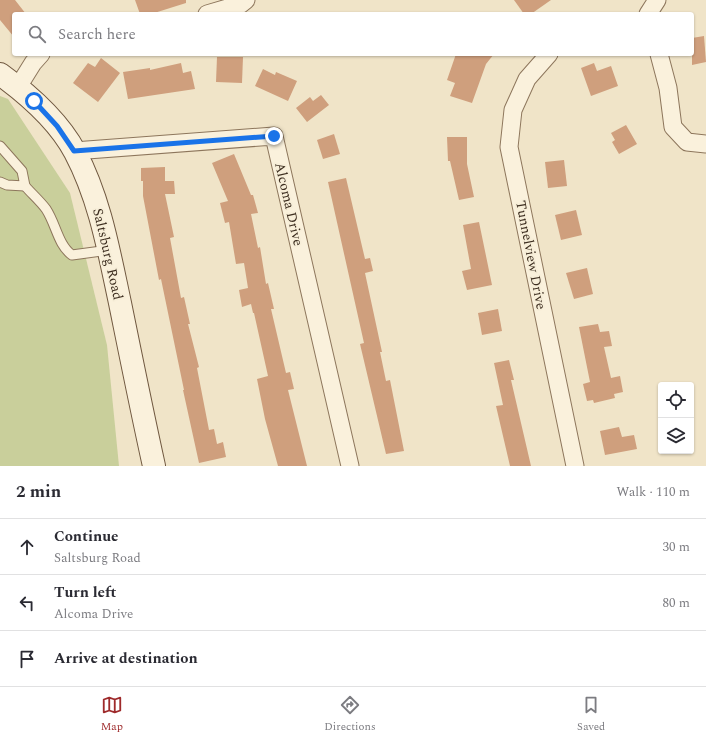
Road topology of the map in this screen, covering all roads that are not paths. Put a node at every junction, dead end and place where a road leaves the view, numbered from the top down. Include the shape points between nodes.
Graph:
1 (246, 0) edge
2 (657, 0) edge
3 (214, 12) edge
4 (649, 12) edge
5 (39, 56) edge
6 (547, 56) edge
7 (660, 56) edge
8 (0, 74) edge
9 (18, 87) junction
10 (706, 144) edge
11 (0, 146) edge
12 (74, 151) junction
13 (0, 182) edge
14 (25, 186) junction
15 (109, 250) junction
16 (154, 466) edge
17 (350, 466) edge
18 (575, 466) edge

1 - 3 street via 241,4
2 - 4 street
5 - 9 street
6 - 18 street, Tunnelview Drive via 527,79 513,110 509,147
7 - 10 street via 668,88 673,127 687,142
8 - 9 main road, Saltsburg Road
9 - 12 main road, Saltsburg Road via 57,126
11 - 14 lane via 22,171
12 - 15 main road, Saltsburg Road via 100,214
12 - 17 street, Alcoma Drive via 274,136
13 - 14 lane
14 - 15 lane via 45,208 62,245 68,252 72,255
15 - 16 main road, Saltsburg Road

